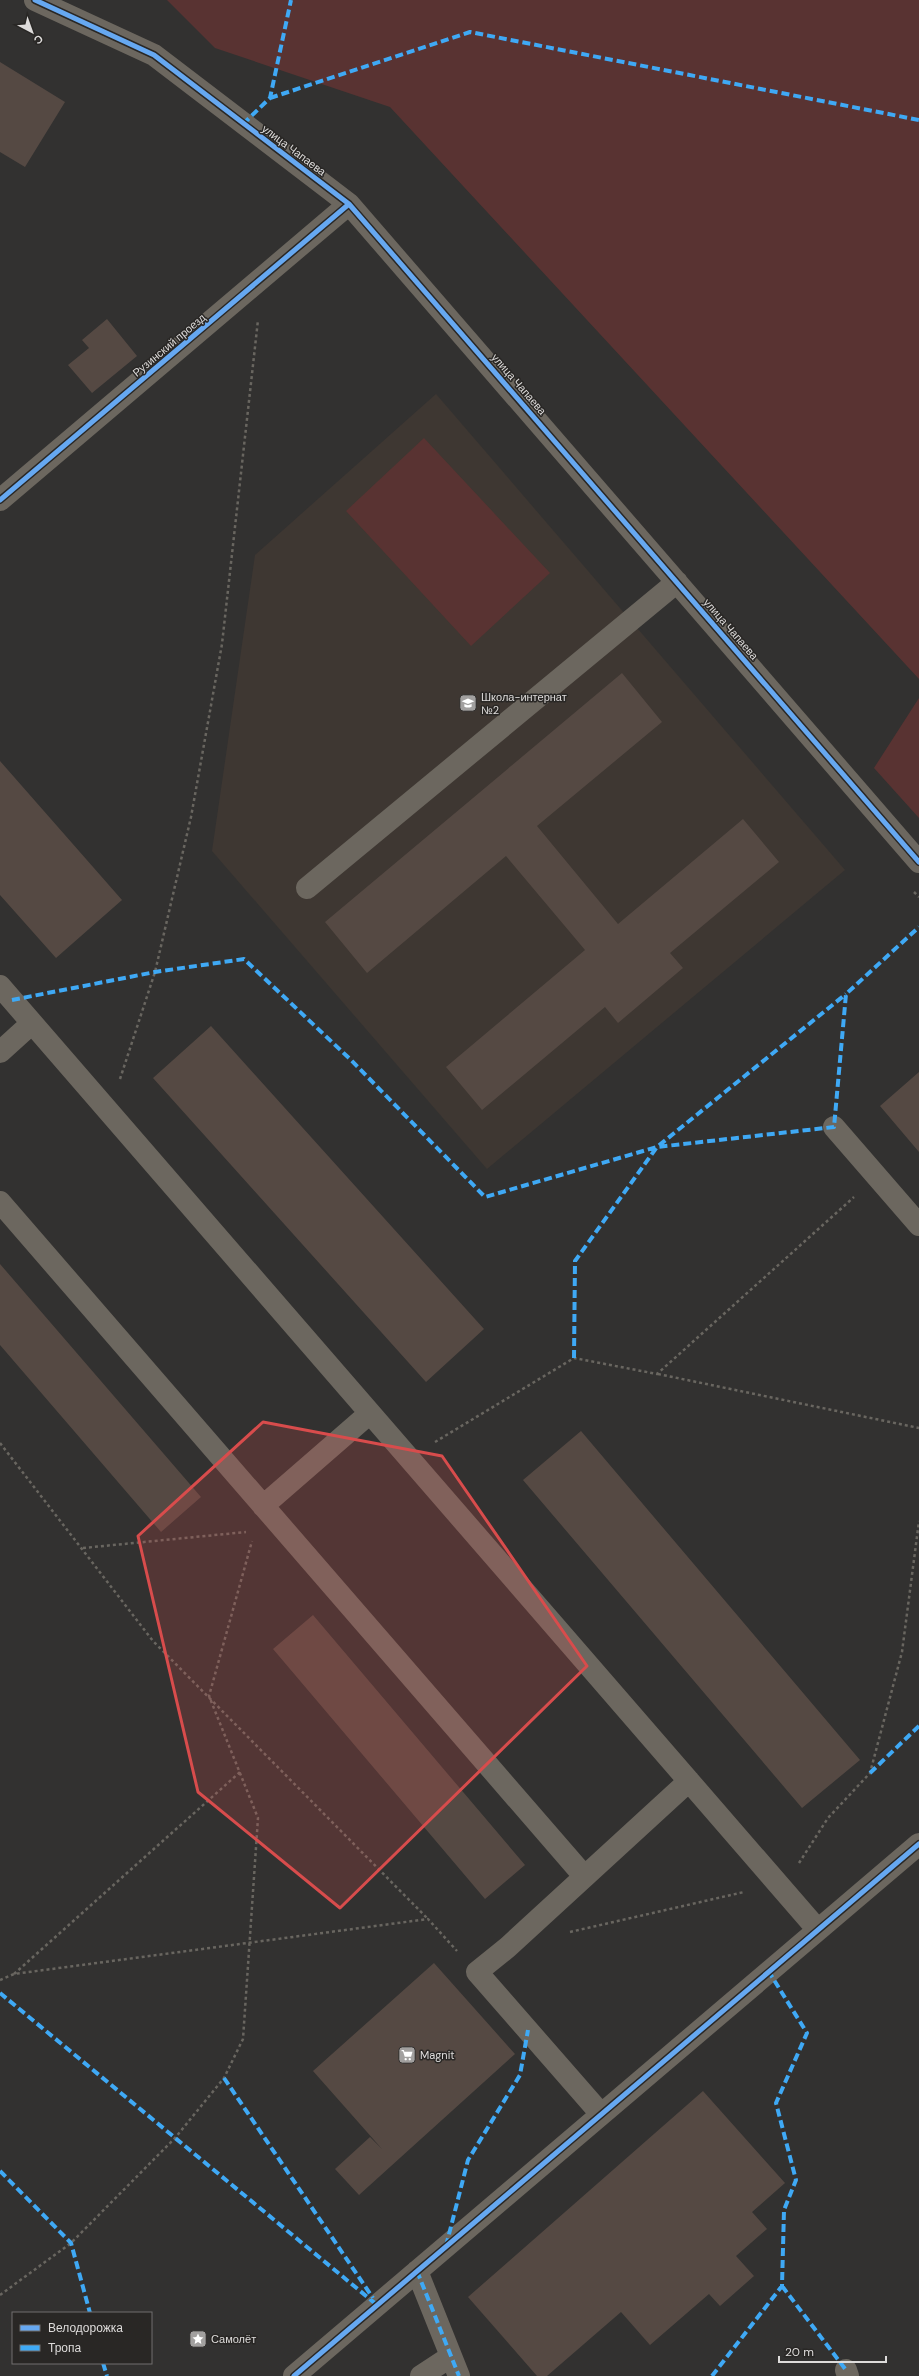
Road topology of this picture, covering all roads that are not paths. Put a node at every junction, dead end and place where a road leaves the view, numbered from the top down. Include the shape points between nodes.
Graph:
1 (35, 0) edge
2 (349, 204) junction
3 (0, 500) edge
4 (677, 582) junction
5 (919, 862) edge
6 (307, 888) dead end
7 (0, 986) edge
8 (32, 1023) junction
9 (0, 1052) edge
10 (834, 1127) dead end
11 (0, 1202) edge
12 (919, 1225) edge
13 (370, 1413) junction
14 (263, 1506) junction
15 (689, 1781) junction
16 (919, 1844) edge
17 (584, 1876) junction
18 (818, 1930) junction
19 (601, 2114) junction
20 (417, 2271) junction
21 (454, 2366) edge
22 (294, 2376) edge
23 (421, 2376) edge

1 - 2 street, улица Чапаева via 154,55
2 - 3 street, Рузинский проезд
2 - 4 street, улица Чапаева
4 - 5 street, улица Чапаева
4 - 6 street
7 - 8 street
8 - 9 street
8 - 13 street
10 - 12 street
11 - 14 street
13 - 14 street
13 - 15 street
14 - 17 street
15 - 17 street
15 - 18 street
16 - 18 street
17 - 19 street via 508,1947 477,1972
18 - 19 street
19 - 20 street
20 - 21 street
20 - 22 street
21 - 23 street

